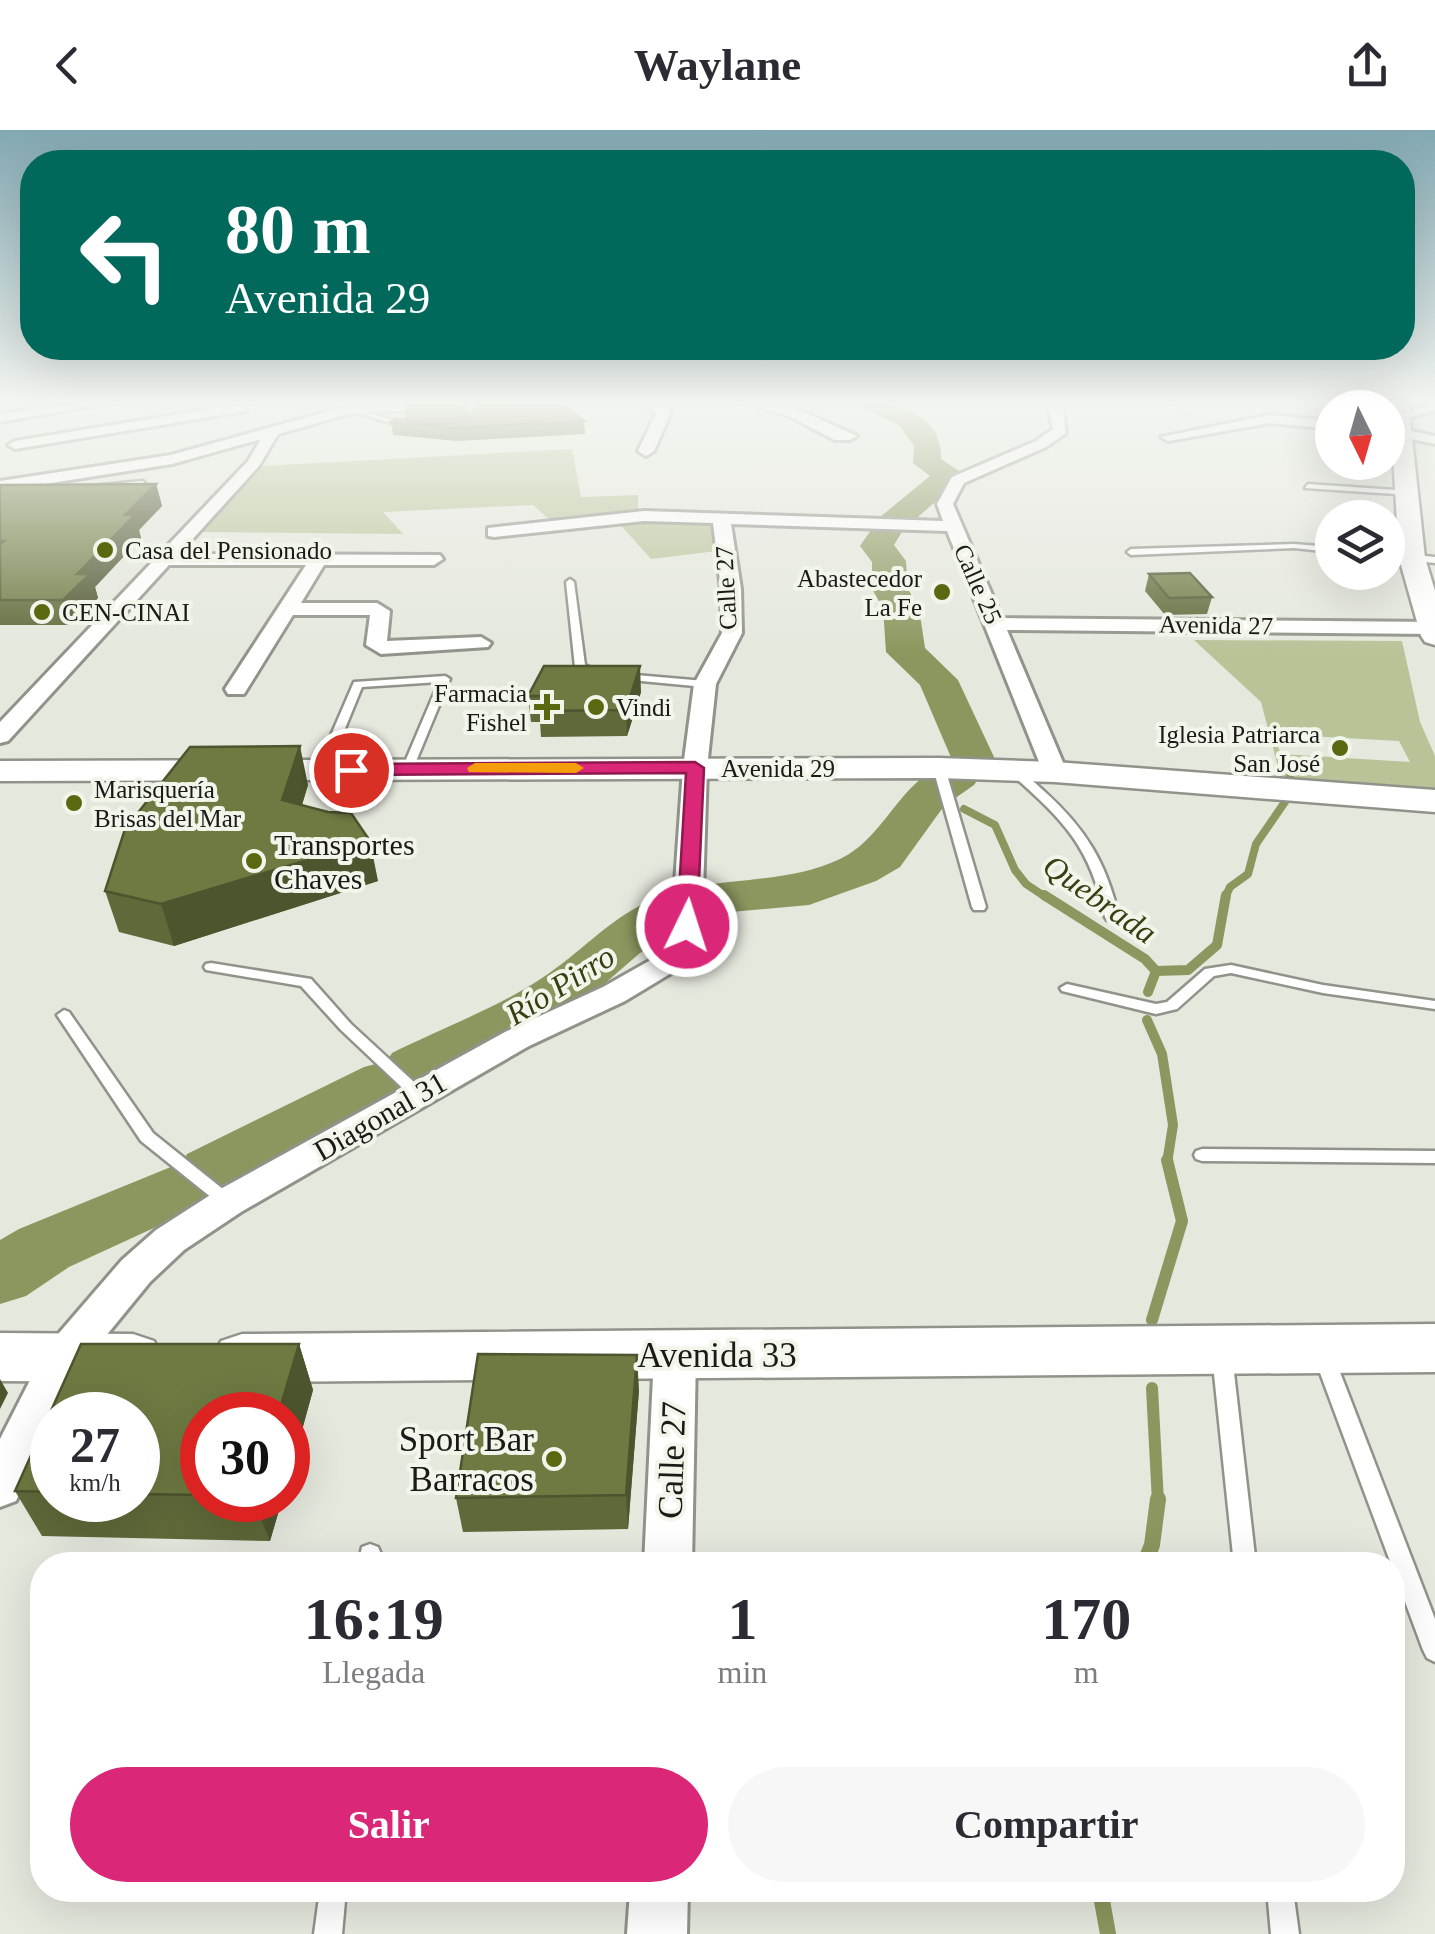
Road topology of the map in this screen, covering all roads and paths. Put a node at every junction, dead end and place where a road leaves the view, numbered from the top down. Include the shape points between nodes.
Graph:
1 (111, 485) edge
2 (140, 485) edge
3 (233, 485) edge
4 (955, 485) edge
5 (1409, 485) edge
6 (1308, 486) dead end
7 (84, 487) edge
8 (1410, 493) junction
9 (114, 498) edge
10 (721, 518) junction
11 (952, 526) junction
12 (494, 532) dead end
13 (1315, 548) edge
14 (1131, 552) dead end
15 (1412, 558) edge
16 (318, 559) junction
17 (434, 559) dead end
18 (164, 560) junction
19 (570, 582) dead end
20 (286, 609) junction
21 (996, 624) junction
22 (1434, 630) edge
23 (481, 643) dead end
24 (704, 684) junction
25 (236, 689) dead end
26 (0, 736) edge
27 (408, 768) junction
28 (695, 768) junction
29 (938, 768) junction
30 (322, 770) junction
31 (1014, 770) junction
32 (0, 771) edge
33 (1055, 772) junction
34 (1435, 801) edge
35 (690, 890) joint
36 (979, 907) dead end
37 (1112, 917) dead end
38 (211, 967) dead end
39 (1067, 988) dead end
40 (1435, 1005) edge
41 (64, 1015) dead end
42 (419, 1094) junction
43 (1202, 1155) dead end
44 (1435, 1157) edge
45 (228, 1202) junction
46 (1435, 1348) edge
47 (1322, 1350) junction
48 (1222, 1351) junction
49 (675, 1355) junction
50 (0, 1357) edge
51 (62, 1359) junction
52 (0, 1486) edge
53 (668, 1552) edge
54 (1244, 1552) edge
55 (1398, 1552) edge
56 (1405, 1570) edge
57 (1435, 1650) edge
58 (332, 1902) edge
59 (658, 1902) edge
60 (1281, 1902) edge
61 (328, 1934) edge
62 (657, 1934) edge
63 (1285, 1934) edge

1 - 7 lane
2 - 9 lane
3 - 18 street
4 - 11 street, Calle 25 via 946,504
5 - 8 main road
6 - 8 lane
8 - 15 main road
10 - 11 street
10 - 12 street via 608,517
10 - 24 street, Calle 27 via 732,633
11 - 21 street, Calle 25
13 - 14 lane
15 - 22 main road
16 - 17 street
16 - 18 street
16 - 20 street
18 - 26 street
19 - 24 lane via 580,667
20 - 23 street via 376,609 381,648
20 - 25 street
21 - 22 street, Avenida 27
21 - 33 street, Calle 25
24 - 28 street, Calle 27
27 - 28 main road, Avenida 29
27 - 30 main road, Avenida 29
27 - 30 lane via 445,679 358,684
28 - 29 main road, Avenida 29
28 - 35 street, Calle 27
29 - 31 main road, Avenida 29
29 - 36 lane
30 - 32 main road, Avenida 29
31 - 33 main road, Avenida 29
31 - 37 lane via 1069,818 1092,852
33 - 34 main road, Avenida 29
35 - 42 street, Diagonal 31 via 687,926 667,963
38 - 42 lane via 306,982
39 - 40 lane via 1156,1009 1172,1006 1210,972 1231,969
41 - 45 lane via 147,1136
42 - 45 street, Diagonal 31
43 - 44 lane
45 - 51 street, Diagonal 31 via 136,1271
46 - 47 main road, Avenida 33
47 - 48 main road, Avenida 33
47 - 55 lane
48 - 49 main road, Avenida 33
48 - 54 lane
49 - 51 main road, Avenida 33
49 - 53 street, Calle 27
50 - 51 main road, Avenida 33
51 - 52 street, Diagonal 31
56 - 57 lane
58 - 61 lane
59 - 62 street
60 - 63 lane

